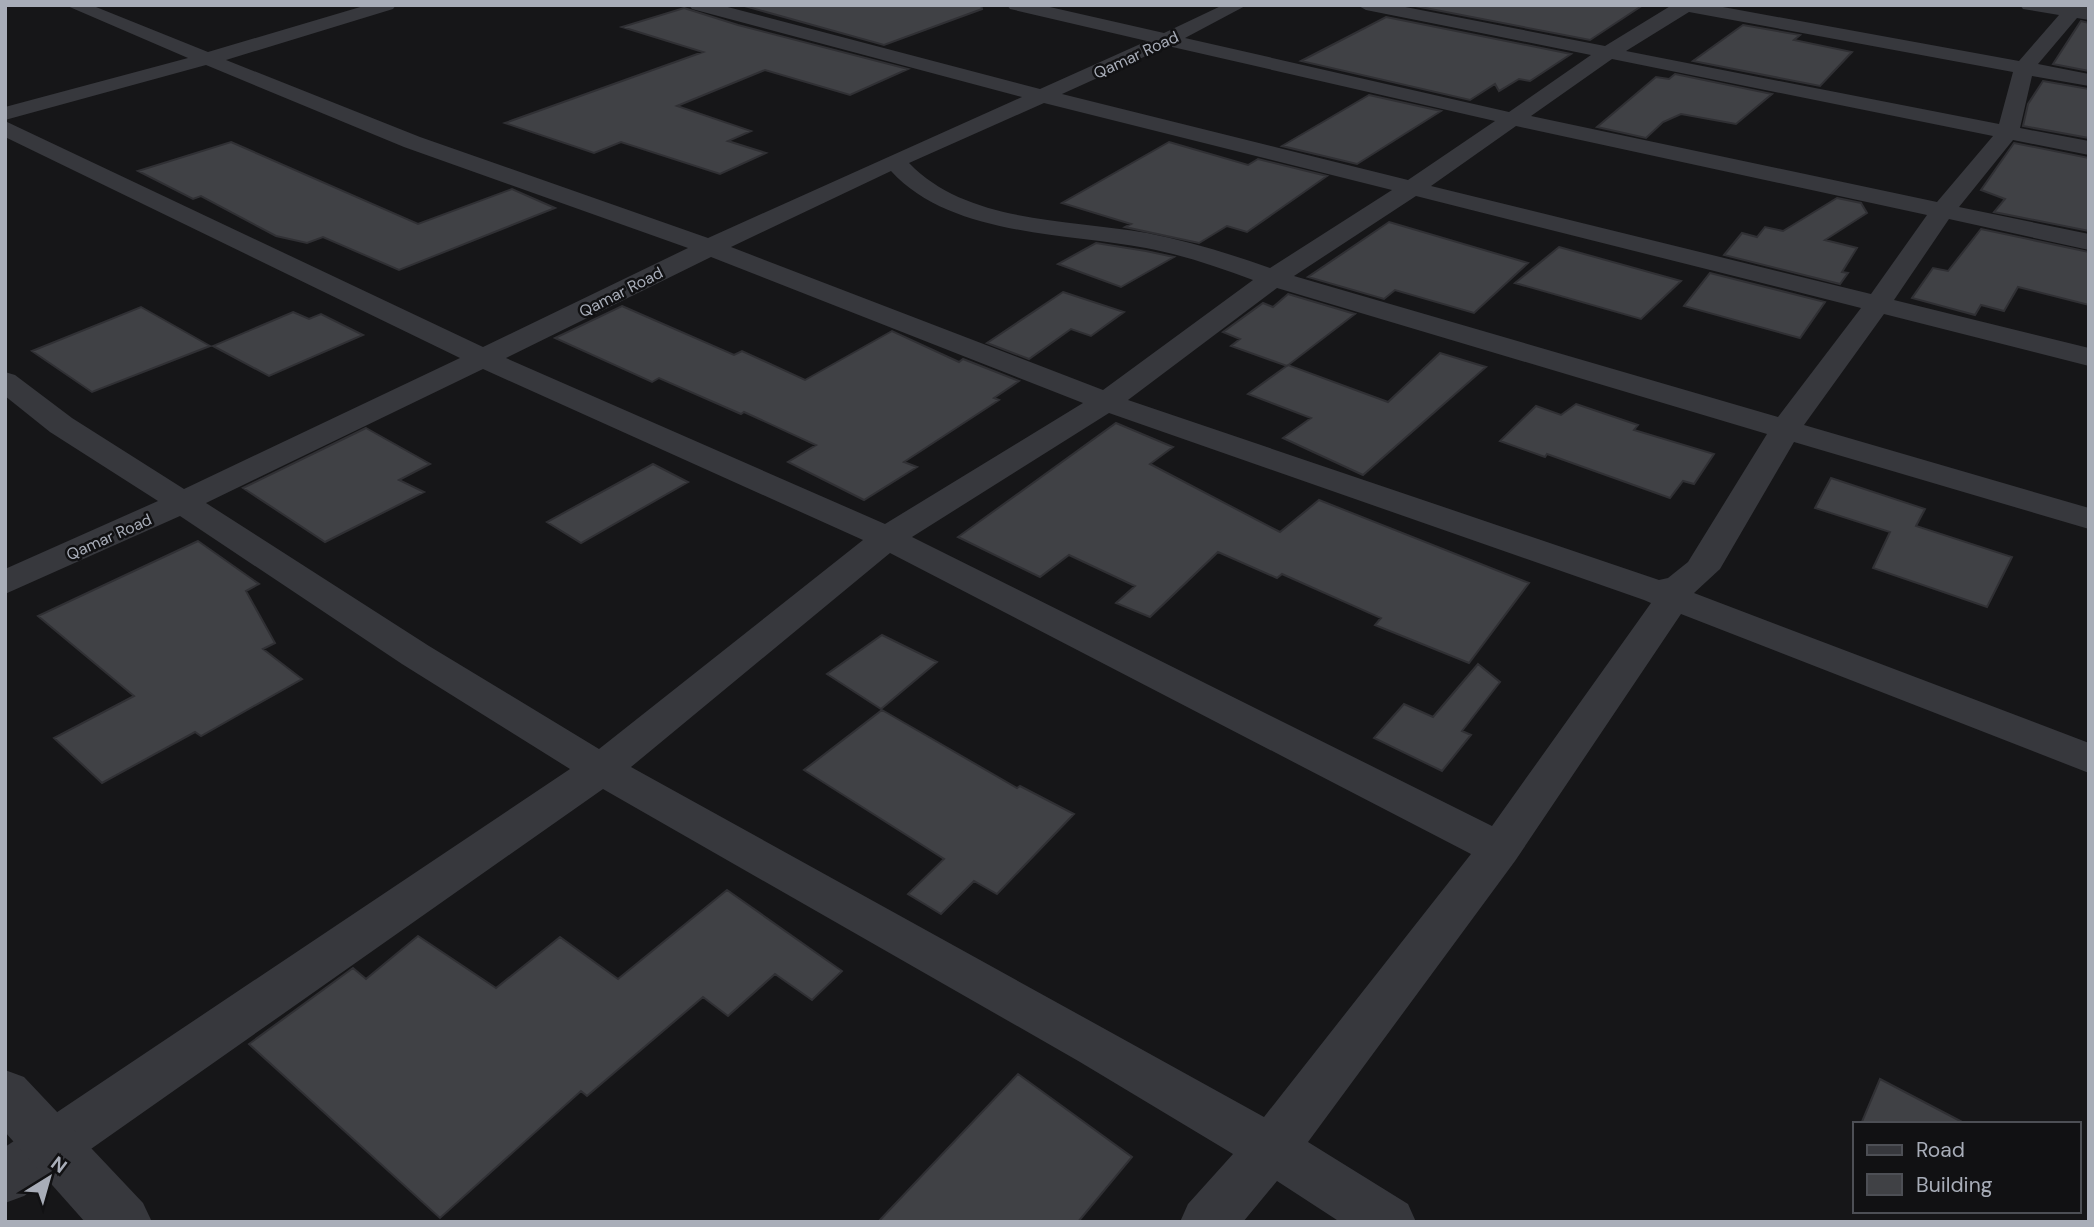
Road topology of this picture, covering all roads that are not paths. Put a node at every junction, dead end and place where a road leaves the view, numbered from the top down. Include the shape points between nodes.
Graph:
1 (75, 5) edge
2 (387, 5) edge
3 (698, 5) edge
4 (1016, 5) edge
5 (1238, 5) edge
6 (1366, 5) edge
7 (2029, 5) edge
8 (1685, 6) edge
9 (2081, 11) edge
10 (1164, 41) junction
11 (1605, 55) junction
12 (206, 59) junction
13 (2024, 68) junction
14 (2089, 80) edge
15 (1043, 96) junction
16 (5, 114) edge
17 (1513, 119) junction
18 (5, 128) edge
19 (2008, 132) junction
20 (2089, 148) edge
21 (894, 161) junction
22 (1414, 187) junction
23 (1944, 210) junction
24 (2089, 242) edge
25 (709, 247) junction
26 (1273, 278) junction
27 (1878, 304) junction
28 (2089, 357) edge
29 (484, 359) junction
30 (5, 380) edge
31 (1106, 402) junction
32 (1786, 428) junction
33 (184, 503) junction
34 (2089, 519) edge
35 (887, 538) junction
36 (5, 583) edge
37 (1666, 595) junction
38 (2089, 759) edge
39 (601, 769) junction
40 (1499, 849) junction
41 (5, 1094) edge
42 (53, 1146) junction
43 (1274, 1147) junction
44 (5, 1178) edge
45 (123, 1222) edge
46 (1209, 1222) edge
47 (1388, 1222) edge

1 - 12 street
2 - 12 street
3 - 15 street
4 - 10 street
5 - 10 street, Qamar Road
6 - 11 street
7 - 9 street
8 - 11 street
8 - 13 street
9 - 13 street
10 - 15 street, Qamar Road
10 - 17 street
11 - 17 street
11 - 19 street
12 - 16 street
12 - 25 street via 412,142
13 - 14 street
13 - 19 street
15 - 21 street, Qamar Road
15 - 22 street
17 - 22 street
17 - 23 street
18 - 29 street
19 - 20 street
19 - 23 street
21 - 25 street, Qamar Road
21 - 26 street via 920,186 967,207 1019,221 1149,241 1213,256
22 - 26 street
22 - 27 street
23 - 24 street
23 - 27 street
25 - 29 street, Qamar Road
25 - 31 street
26 - 31 street
26 - 32 street
27 - 28 street
27 - 32 street
29 - 33 street, Qamar Road
29 - 35 street
30 - 33 street via 61,425
31 - 35 street
31 - 37 street
32 - 34 street
32 - 37 street via 1702,569
33 - 36 street, Qamar Road
33 - 39 street
35 - 39 street
35 - 40 street
37 - 38 street
37 - 40 street via 1645,636
39 - 42 street
39 - 43 street
40 - 43 street
41 - 42 street
42 - 44 street
42 - 45 street
43 - 46 street
43 - 47 street

